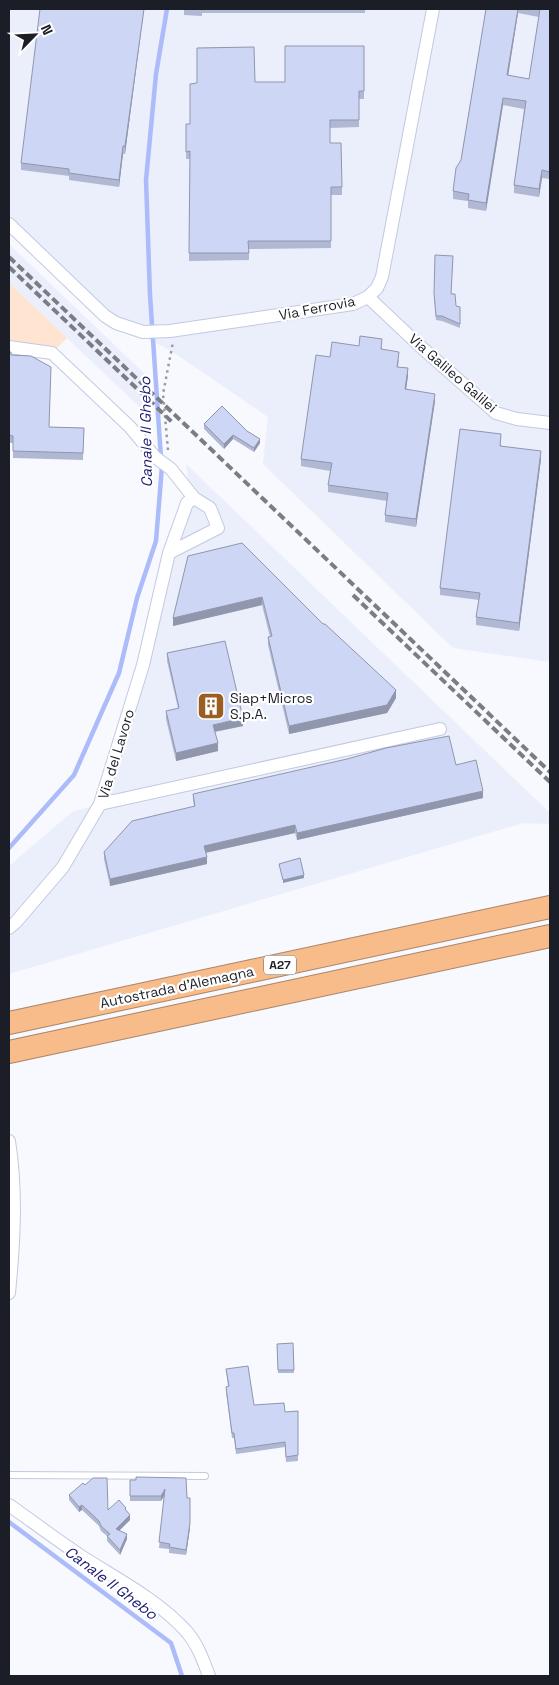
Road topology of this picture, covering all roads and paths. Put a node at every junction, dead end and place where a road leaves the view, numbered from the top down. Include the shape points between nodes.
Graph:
1 (433, 9) edge
2 (9, 224) edge
3 (368, 297) junction
4 (165, 332) junction
5 (9, 346) edge
6 (550, 423) edge
7 (166, 430) dead end
8 (194, 498) junction
9 (169, 553) junction
10 (440, 729) dead end
11 (100, 804) junction
12 (550, 906) edge
13 (9, 928) edge
14 (550, 936) edge
15 (9, 1023) edge
16 (9, 1052) edge
17 (9, 1141) edge
18 (9, 1293) edge
19 (9, 1475) edge
20 (205, 1476) dead end
21 (9, 1505) edge
22 (209, 1676) edge

1 - 3 street, Via Ferrovia via 382,276
2 - 4 street, Via Ferrovia via 104,316 143,332
3 - 4 street, Via Ferrovia via 352,304 324,309
3 - 6 street, Via Galileo Galilei via 496,413
4 - 7 path via 173,345 163,394
5 - 8 street via 52,353 130,427
8 - 9 street, Via del Lavoro via 187,503
8 - 9 street via 210,508 218,528
9 - 11 street, Via del Lavoro via 143,665
10 - 11 street
11 - 13 street, Via del Lavoro via 63,867
12 - 15 highway, Autostrada d'Alemagna / A27
14 - 16 highway, Autostrada d'Alemagna / A27
17 - 18 street via 13,1166 14,1242
19 - 20 lane
21 - 22 street via 176,1621 200,1650

